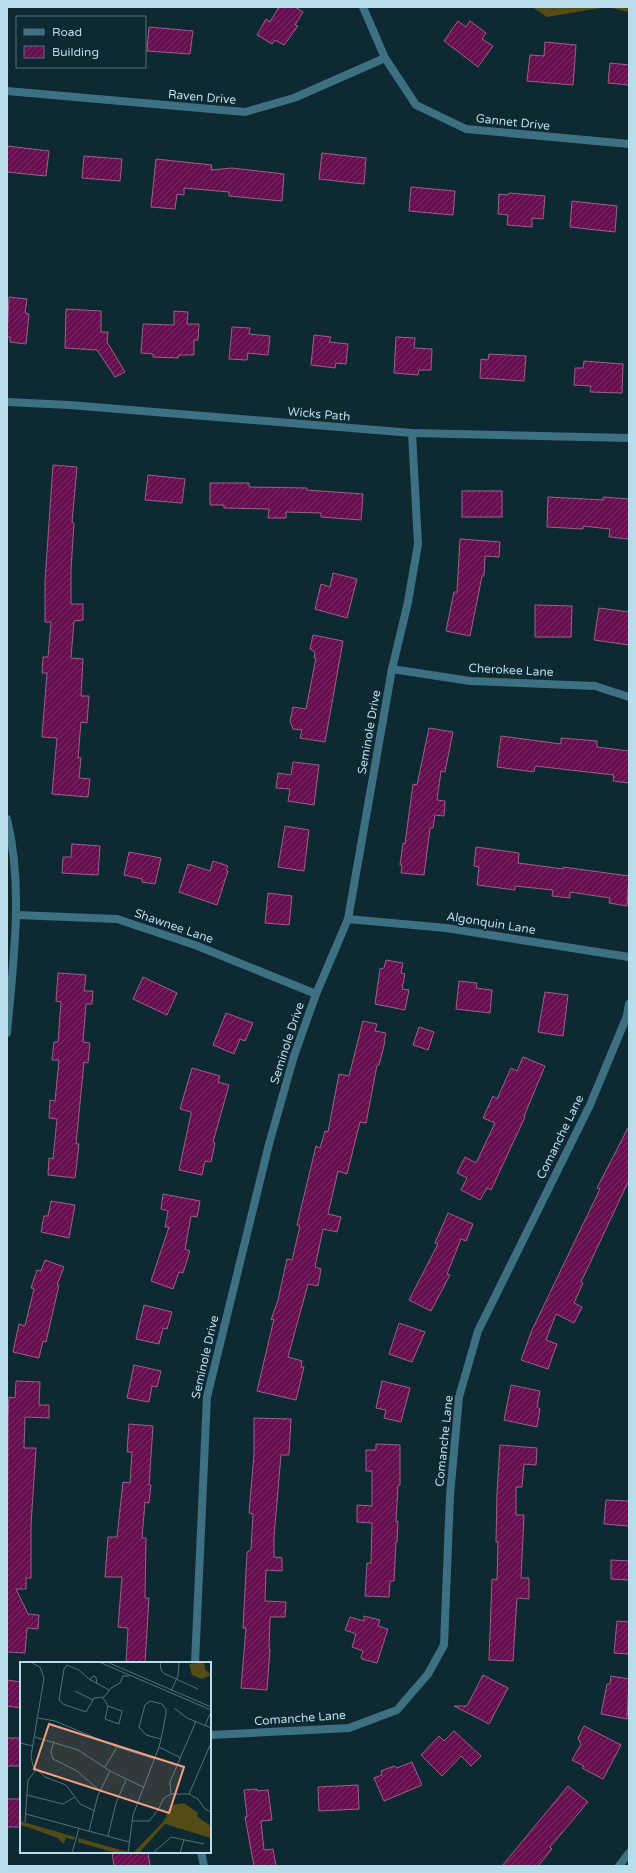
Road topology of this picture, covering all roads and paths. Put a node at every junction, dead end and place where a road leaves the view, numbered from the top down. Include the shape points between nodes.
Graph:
1 (363, 7) edge
2 (386, 58) junction
3 (7, 91) edge
4 (629, 144) edge
5 (7, 402) edge
6 (412, 434) junction
7 (629, 438) edge
8 (392, 669) junction
9 (629, 696) edge
10 (7, 819) edge
11 (17, 915) junction
12 (348, 918) junction
13 (629, 957) edge
14 (316, 994) junction
15 (629, 1004) edge
16 (7, 1033) edge
17 (196, 1662) edge
18 (211, 1735) edge
19 (201, 1853) edge
20 (629, 1853) edge
21 (204, 1866) edge
22 (619, 1866) edge

1 - 2 street, Gannet Drive
2 - 3 street, Raven Drive via 294,98 245,112
2 - 4 street, Gannet Drive via 416,105 466,129
5 - 6 street, Wicks Path
6 - 7 street, Wicks Path
6 - 8 street, Seminole Drive via 418,544 408,602
8 - 9 street, Cherokee Lane via 470,680 595,686
8 - 12 street, Seminole Drive
10 - 11 street via 12,838
11 - 14 street, Shawnee Lane via 117,919 195,945
11 - 16 street
12 - 13 street, Algonquin Lane via 446,928
12 - 14 street, Seminole Drive
14 - 17 street, Seminole Drive via 294,1056 269,1144 207,1397
15 - 18 street, Comanche Lane via 627,1016 590,1105 478,1331 459,1396 450,1495 444,1645 428,1674 397,1710 349,1728
19 - 21 street
20 - 22 street

